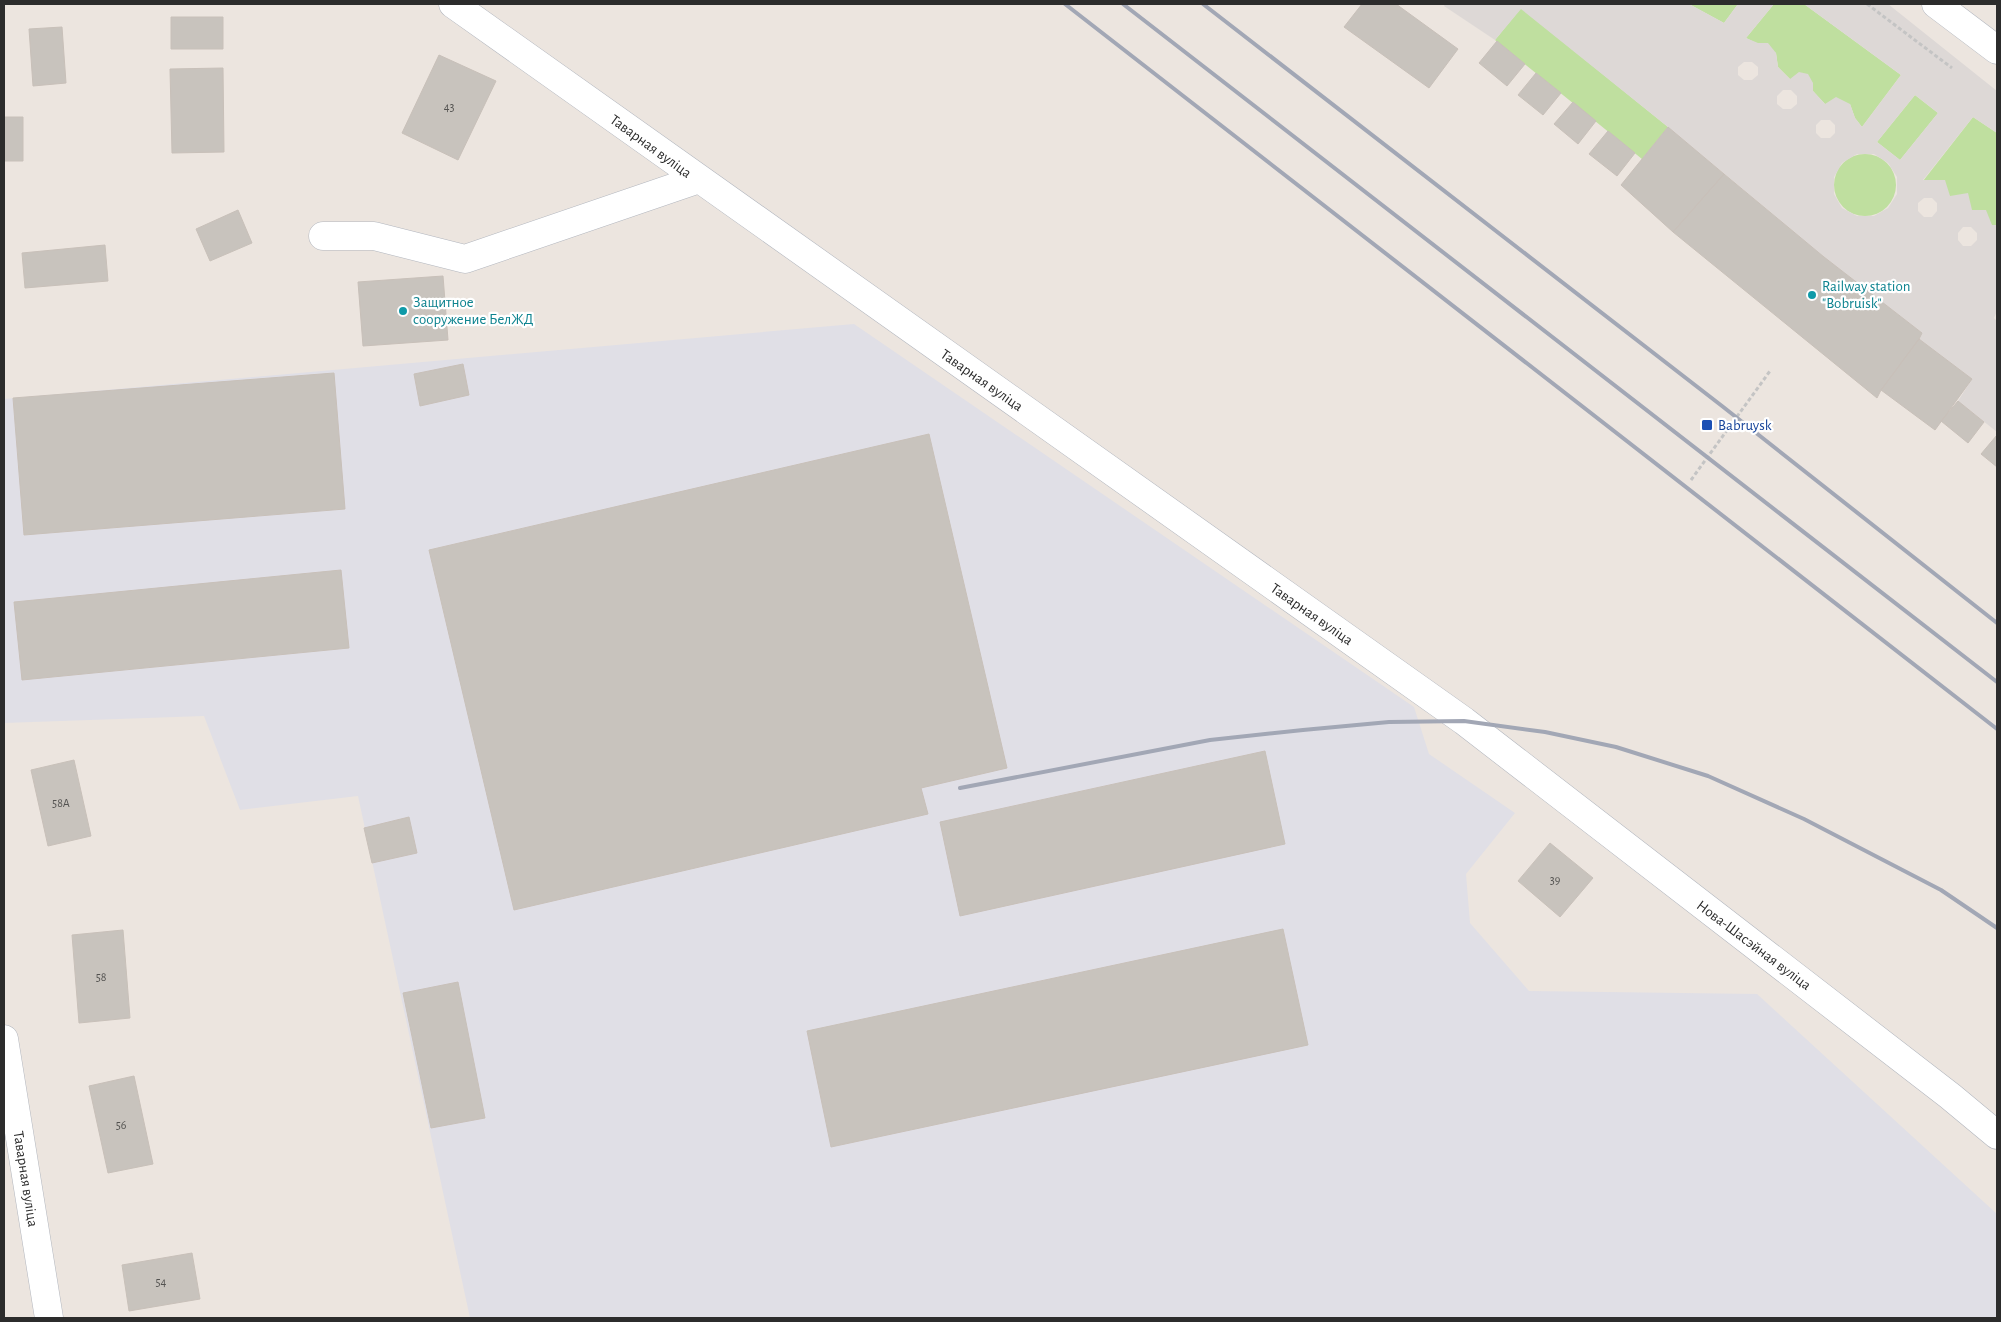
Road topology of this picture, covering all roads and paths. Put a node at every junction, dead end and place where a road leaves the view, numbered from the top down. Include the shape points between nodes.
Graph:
1 (452, 4) edge
2 (1867, 4) edge
3 (1936, 4) edge
4 (1997, 50) edge
5 (1952, 68) dead end
6 (699, 180) junction
7 (323, 236) dead end
8 (1770, 371) dead end
9 (1691, 480) dead end
10 (1510, 758) joint
11 (4, 1039) edge
12 (1997, 1134) edge
13 (49, 1318) edge

1 - 6 street, Таварная вуліца
2 - 5 path
3 - 4 street
6 - 7 street via 465,259 374,236
6 - 10 street, Таварная вуліца via 1464,721
8 - 9 path
10 - 12 street, Нова-Шасэйная вуліца
11 - 13 street, Таварная вуліца

